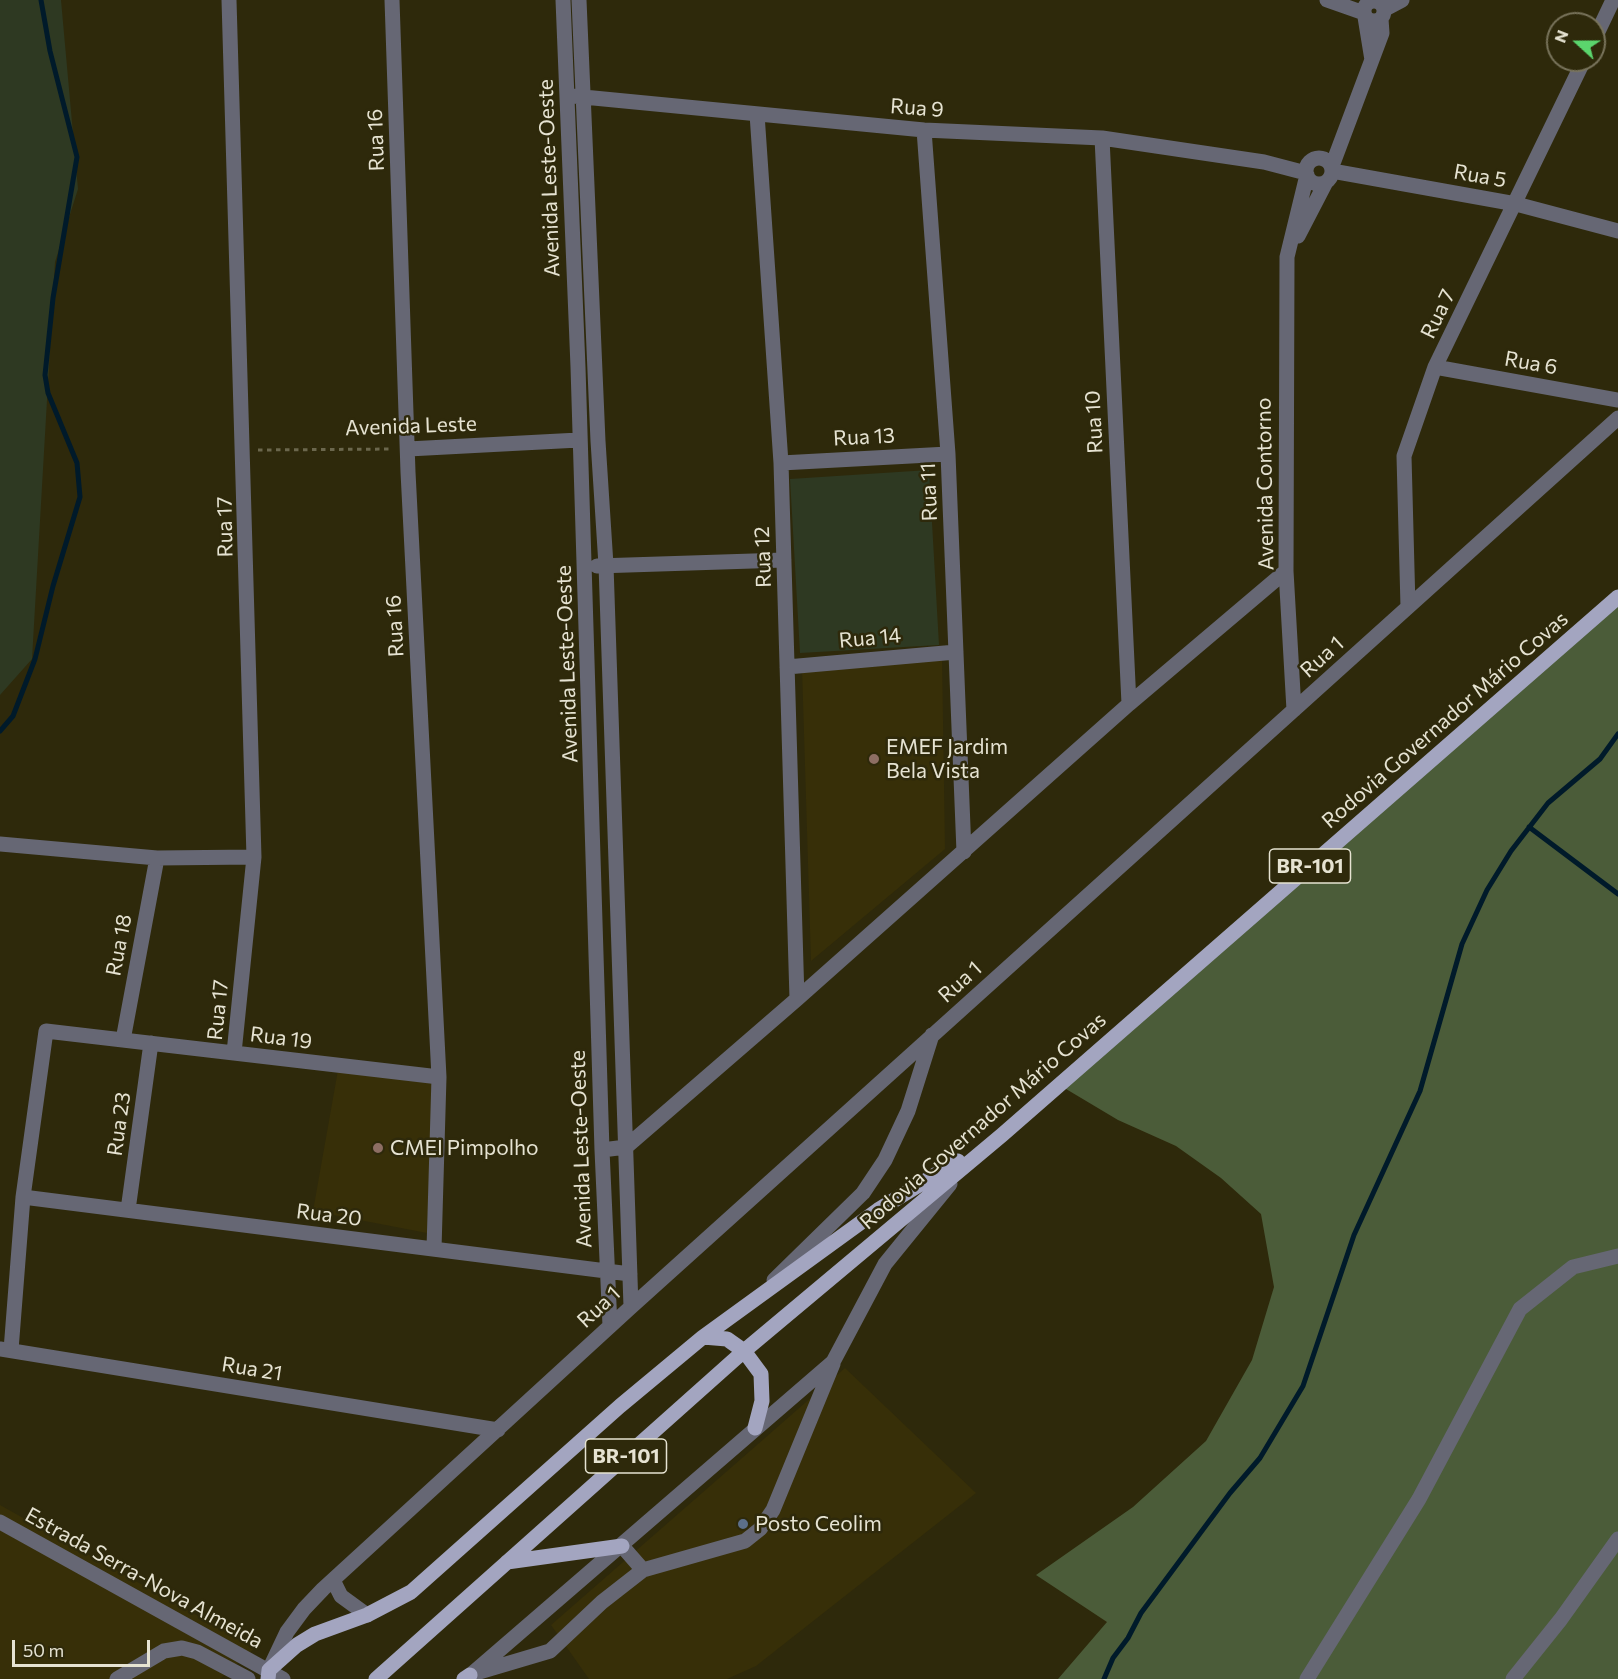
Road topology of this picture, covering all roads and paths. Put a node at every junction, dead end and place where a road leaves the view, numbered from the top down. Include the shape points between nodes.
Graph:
1 (229, 0) edge
2 (392, 0) edge
3 (563, 0) edge
4 (579, 0) edge
5 (1327, 0) edge
6 (1402, 0) edge
7 (1613, 0) edge
8 (1373, 10) edge
9 (1606, 15) edge
10 (1578, 72) edge
11 (574, 96) junction
12 (757, 114) junction
13 (924, 130) junction
14 (1342, 133) junction
15 (1102, 138) junction
16 (1309, 167) junction
17 (1330, 173) junction
18 (1516, 204) junction
19 (1618, 231) edge
20 (1287, 257) junction
21 (1436, 367) junction
22 (1618, 400) edge
23 (1618, 418) edge
24 (579, 440) junction
25 (408, 449) junction
26 (244, 450) junction
27 (948, 454) junction
28 (781, 463) junction
29 (784, 561) junction
30 (606, 565) junction
31 (585, 566) junction
32 (1286, 571) junction
33 (1618, 597) edge
34 (1408, 607) junction
35 (956, 652) junction
36 (787, 666) junction
37 (1129, 704) junction
38 (1294, 710) junction
39 (2, 844) edge
40 (964, 852) junction
41 (254, 857) junction
42 (157, 858) junction
43 (797, 999) junction
44 (932, 1035) junction
45 (123, 1040) junction
46 (151, 1043) junction
47 (234, 1053) junction
48 (439, 1077) junction
49 (1002, 1135) junction
50 (626, 1147) junction
51 (602, 1150) junction
52 (963, 1167) junction
53 (23, 1197) junction
54 (128, 1210) junction
55 (434, 1249) junction
56 (1618, 1256) edge
57 (606, 1271) junction
58 (630, 1274) junction
59 (753, 1301) junction
60 (631, 1306) junction
61 (610, 1326) junction
62 (704, 1337) junction
63 (5, 1350) edge
64 (744, 1351) junction
65 (833, 1362) junction
66 (754, 1428) junction
67 (498, 1430) junction
68 (0, 1522) edge
69 (1618, 1539) edge
70 (622, 1545) junction
71 (507, 1562) junction
72 (643, 1570) junction
73 (333, 1580) junction
74 (367, 1616) junction
75 (268, 1674) edge
76 (467, 1678) edge
77 (117, 1679) edge
78 (248, 1679) edge
79 (283, 1679) edge
80 (376, 1679) edge
81 (1307, 1679) edge
82 (1514, 1679) edge

1 - 26 street, Rua 17
2 - 25 street, Rua 16
3 - 11 street, Avenida Leste-Oeste
4 - 11 street, Avenida Leste-Oeste
5 - 8 street
6 - 8 street
7 - 9 street
8 - 14 street, Avenida Contorno via 1372,60
10 - 18 street, Rua 7
11 - 12 street, Rua 9
11 - 24 street, Avenida Leste-Oeste
11 - 30 street, Avenida Leste-Oeste
12 - 13 street, Rua 9
12 - 28 street, Rua 12
13 - 15 street, Rua 9
13 - 27 street, Rua 11
14 - 16 street, Avenida Contorno
14 - 17 street, Avenida Contorno
15 - 16 street, Rua 9
15 - 37 street, Rua 10
16 - 17 street via 1323,158
16 - 17 street via 1315,183
16 - 20 street, Avenida Contorno
17 - 18 street, Rua 5
17 - 20 street, Avenida Contorno
18 - 19 street, Rua 5
18 - 21 street, Rua 7
20 - 32 street, Avenida Contorno
21 - 22 street, Rua 6
21 - 34 street, Rua 7 via 1404,456
23 - 34 street, Rua 1
24 - 25 street, Avenida Leste
24 - 31 street, Avenida Leste-Oeste
25 - 26 path, Avenida Leste
25 - 48 street, Rua 16
26 - 41 street, Rua 17
27 - 28 street, Rua 13
27 - 35 street, Rua 11
28 - 29 street, Rua 12
29 - 30 street
29 - 36 street, Rua 12
30 - 31 street
30 - 50 street, Avenida Leste-Oeste
31 - 51 street, Avenida Leste-Oeste
32 - 37 street
32 - 38 street, Avenida Contorno
33 - 49 main road, Rodovia Governador Mário Covas / BR-101
34 - 38 street, Rua 1
35 - 36 street, Rua 14
35 - 40 street, Rua 11
36 - 43 street, Rua 12
37 - 40 street
38 - 44 street, Rua 1
39 - 42 street
40 - 43 street
41 - 42 street
41 - 47 street, Rua 17
42 - 45 street, Rua 18
43 - 50 street
44 - 59 street via 908,1111 885,1160 863,1193
44 - 60 street, Rua 1
45 - 46 street, Rua 19
45 - 53 street, Rua 19 via 46,1031
46 - 47 street, Rua 19
46 - 54 street, Rua 23
47 - 48 street, Rua 19
48 - 55 street, Rua 16
49 - 52 main road, Rodovia Governador Mário Covas / BR-101
49 - 59 main road via 878,1210
50 - 51 street
50 - 58 street, Avenida Leste-Oeste
51 - 57 street, Avenida Leste-Oeste
52 - 64 main road, Rodovia Governador Mário Covas / BR-101
52 - 65 street via 885,1264
53 - 54 street, Rua 20
53 - 63 street
54 - 55 street, Rua 20
55 - 57 street, Rua 20
56 - 81 street via 1573,1267 1520,1310 1419,1498
57 - 58 street, Rua 20
57 - 61 street, Avenida Leste-Oeste
58 - 60 street, Avenida Leste-Oeste
59 - 62 main road
60 - 61 street, Rua 1
61 - 67 street, Rua 1
62 - 64 main road via 727,1339
62 - 74 main road via 620,1406 411,1592
63 - 67 street, Rua 21
64 - 66 main road via 761,1374 762,1401
64 - 71 main road, Rodovia Governador Mário Covas / BR-101
65 - 66 street
65 - 72 street via 773,1510 760,1529 746,1541
66 - 70 street
67 - 73 street, Rua 1
68 - 75 street, Estrada Serra-Nova Almeida
69 - 82 street
70 - 71 main road
70 - 72 street
70 - 76 street
71 - 80 main road, Rodovia Governador Mário Covas / BR-101
72 - 76 street via 550,1651
73 - 74 street via 341,1596
73 - 75 street, Rua 1 via 304,1609 277,1650
74 - 75 main road via 315,1634 297,1645
75 - 79 street, Estrada Serra-Nova Almeida
77 - 78 street via 164,1651 182,1648 198,1652

